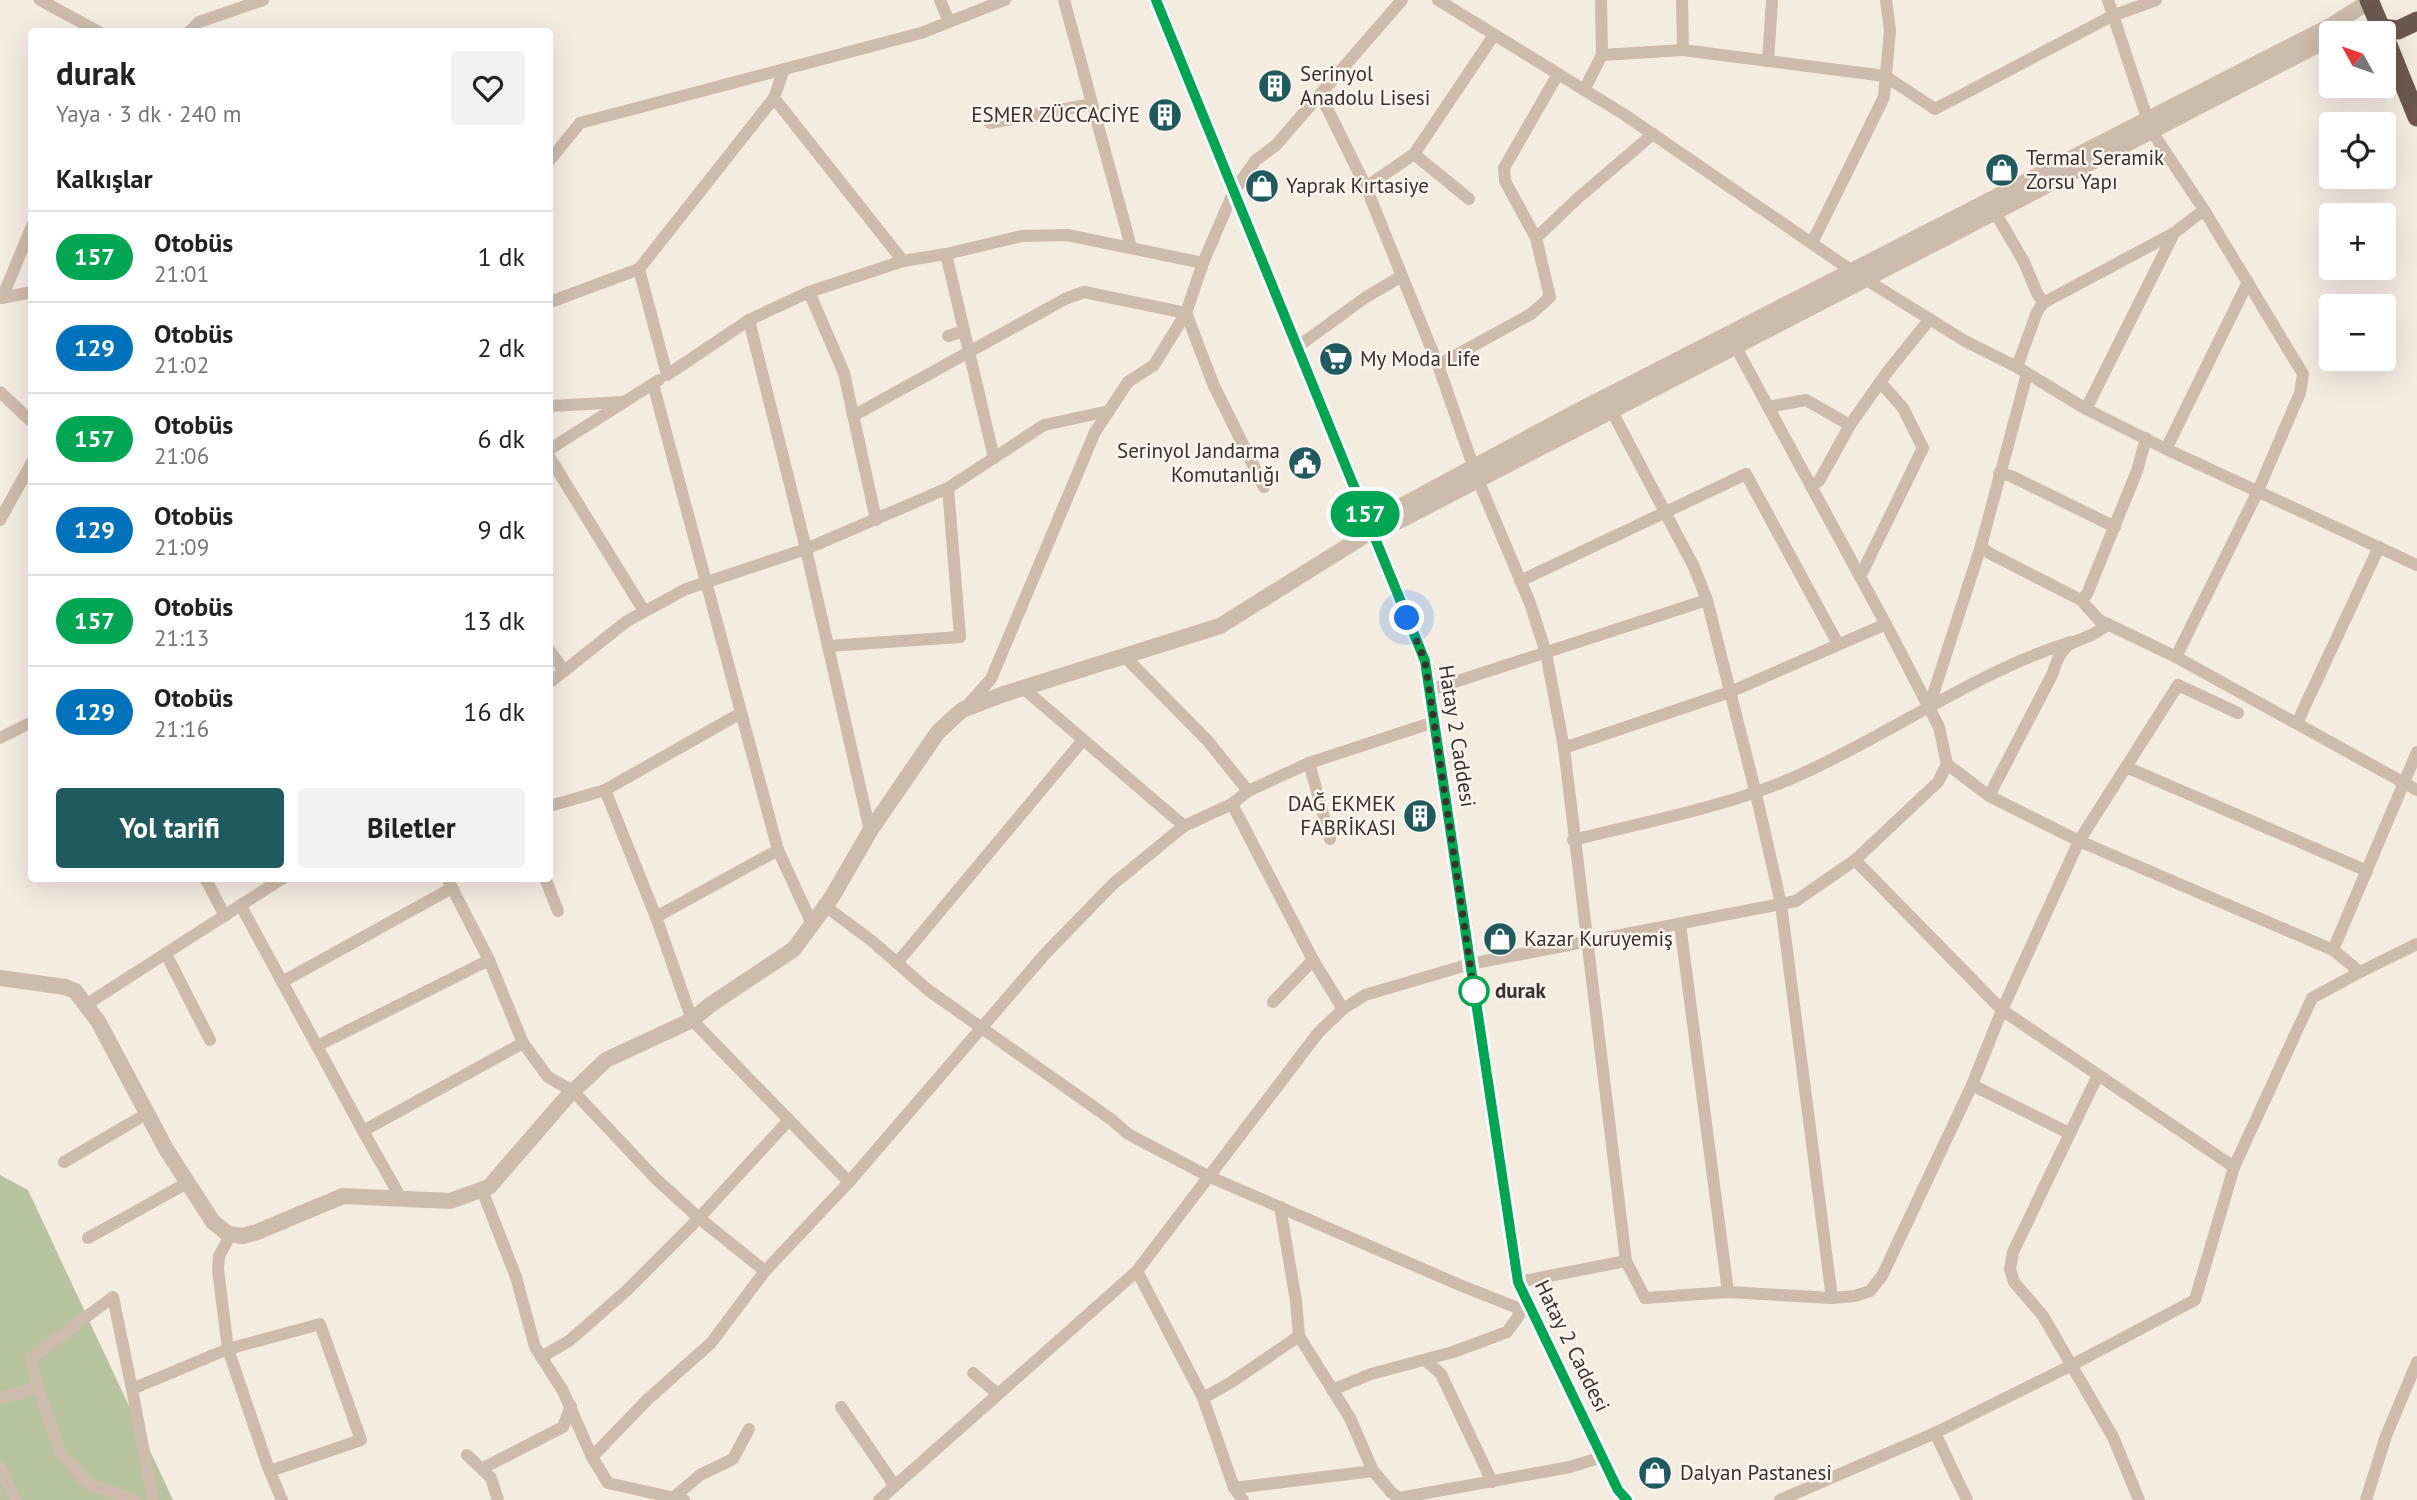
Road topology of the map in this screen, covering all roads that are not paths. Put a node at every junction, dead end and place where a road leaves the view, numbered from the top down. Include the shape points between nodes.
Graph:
1 (40, 0) edge
2 (263, 0) edge
3 (940, 0) edge
4 (1004, 0) edge
5 (1063, 0) edge
6 (1156, 0) edge
7 (1402, 0) edge
8 (1438, 0) edge
9 (1601, 0) edge
10 (1682, 0) edge
11 (1772, 0) edge
12 (1886, 0) edge
13 (2108, 0) edge
14 (2156, 0) edge
15 (2370, 0) edge
16 (2112, 16) junction
17 (2378, 21) edge
18 (2417, 21) edge
19 (949, 22) junction
20 (92, 28) edge
21 (193, 28) edge
22 (2396, 30) edge
23 (1494, 35) junction
24 (2319, 44) edge
25 (1683, 50) junction
26 (1602, 55) junction
27 (1768, 61) junction
28 (2396, 66) edge
29 (784, 69) junction
30 (1558, 74) junction
31 (1885, 76) junction
32 (1584, 90) junction
33 (1320, 94) junction
34 (774, 97) junction
35 (1092, 104) junction
36 (2417, 117) edge
37 (990, 123) dead end
38 (2148, 125) junction
39 (1653, 134) junction
40 (1414, 154) junction
41 (553, 156) edge
42 (1366, 187) junction
43 (1233, 193) junction
44 (1469, 199) dead end
45 (1992, 206) junction
46 (2204, 210) junction
47 (2174, 233) junction
48 (28, 236) edge
49 (1536, 238) junction
50 (1812, 243) junction
51 (1131, 247) junction
52 (946, 254) junction
53 (903, 261) junction
54 (1203, 263) junction
55 (639, 269) junction
56 (1859, 274) junction
57 (1402, 276) junction
58 (2248, 282) junction
59 (809, 292) junction
60 (28, 293) edge
61 (1, 301) edge
62 (553, 301) edge
63 (2043, 303) junction
64 (1186, 313) junction
65 (1930, 319) junction
66 (749, 320) junction
67 (964, 331) junction
68 (948, 336) dead end
69 (1732, 340) junction
70 (1297, 348) junction
71 (969, 353) junction
72 (1438, 366) junction
73 (2022, 371) junction
74 (667, 375) junction
75 (1880, 382) junction
76 (653, 384) junction
77 (0, 392) edge
78 (623, 402) junction
79 (1608, 404) junction
80 (553, 406) edge
81 (1768, 407) junction
82 (2086, 409) junction
83 (1109, 411) junction
84 (853, 415) junction
85 (28, 418) edge
86 (1850, 425) junction
87 (2146, 438) junction
88 (553, 447) edge
89 (2166, 449) junction
90 (994, 458) junction
91 (553, 463) edge
92 (28, 469) edge
93 (1476, 473) junction
94 (1999, 473) junction
95 (1264, 487) dead end
96 (1811, 487) junction
97 (948, 488) junction
98 (0, 490) edge
99 (15, 492) junction
100 (2257, 493) junction
101 (1664, 510) junction
102 (0, 520) edge
103 (876, 520) junction
104 (2115, 527) junction
105 (1372, 531) junction
106 (1981, 545) junction
107 (2379, 547) junction
108 (806, 550) junction
109 (2417, 565) edge
110 (1860, 577) junction
111 (1520, 581) junction
112 (706, 582) junction
113 (1707, 600) junction
114 (2081, 600) junction
115 (644, 611) junction
116 (2108, 624) junction
117 (1886, 625) junction
118 (2071, 642) junction
119 (1838, 644) junction
120 (828, 646) junction
121 (1546, 653) junction
122 (553, 654) edge
123 (1125, 657) junction
124 (2176, 657) junction
125 (564, 671) junction
126 (553, 680) edge
127 (1023, 688) junction
128 (1430, 690) junction
129 (1730, 692) junction
130 (1929, 707) junction
131 (962, 710) junction
132 (741, 713) junction
133 (2238, 713) dead end
134 (1434, 722) junction
135 (2297, 723) junction
136 (28, 724) edge
137 (0, 738) edge
138 (1083, 740) junction
139 (1564, 748) junction
140 (2417, 752) edge
141 (1309, 763) junction
142 (1947, 764) junction
143 (2126, 766) junction
144 (2404, 782) junction
145 (605, 790) junction
146 (2417, 790) edge
147 (1248, 791) junction
148 (1756, 794) junction
149 (1989, 796) junction
150 (1232, 804) junction
151 (553, 805) edge
152 (1184, 826) junction
153 (870, 831) junction
154 (1329, 839) dead end
155 (1573, 840) junction
156 (2079, 841) junction
157 (778, 850) junction
158 (1855, 860) junction
159 (2367, 871) junction
160 (207, 882) edge
161 (277, 882) edge
162 (547, 882) edge
163 (450, 883) edge
164 (1781, 904) junction
165 (241, 906) junction
166 (825, 906) junction
167 (558, 911) dead end
168 (225, 916) junction
169 (656, 917) junction
170 (812, 924) junction
171 (1680, 924) junction
172 (1585, 942) junction
173 (2417, 944) edge
174 (2333, 950) junction
175 (166, 954) junction
176 (489, 960) junction
177 (1313, 960) junction
178 (897, 963) junction
179 (1470, 964) junction
180 (2360, 972) junction
181 (0, 978) edge
182 (282, 982) junction
183 (1273, 1002) dead end
184 (87, 1004) junction
185 (1343, 1009) junction
186 (2002, 1010) junction
187 (692, 1020) junction
188 (982, 1029) junction
189 (210, 1040) dead end
190 (523, 1043) junction
191 (317, 1046) junction
192 (2098, 1075) junction
193 (1972, 1085) junction
194 (573, 1091) junction
195 (148, 1113) junction
196 (789, 1120) junction
197 (363, 1131) junction
198 (2069, 1133) junction
199 (64, 1162) dead end
200 (2234, 1167) junction
201 (1210, 1177) junction
202 (849, 1182) junction
203 (187, 1183) junction
204 (482, 1189) junction
205 (402, 1200) junction
206 (1280, 1207) junction
207 (699, 1219) junction
208 (231, 1234) junction
209 (88, 1238) dead end
210 (1626, 1261) junction
211 (765, 1270) junction
212 (1137, 1272) junction
213 (1518, 1282) junction
214 (1728, 1293) junction
215 (1832, 1298) junction
216 (1526, 1312) junction
217 (1299, 1336) junction
218 (228, 1349) junction
219 (541, 1357) junction
220 (1425, 1360) junction
221 (2417, 1362) edge
222 (2070, 1366) junction
223 (973, 1373) dead end
224 (38, 1388) junction
225 (132, 1389) junction
226 (1332, 1391) junction
227 (999, 1394) junction
228 (0, 1398) edge
229 (1203, 1398) junction
230 (571, 1406) junction
231 (841, 1406) dead end
232 (749, 1429) dead end
233 (1935, 1433) junction
234 (467, 1455) dead end
235 (592, 1457) junction
236 (1602, 1457) junction
237 (0, 1467) edge
238 (483, 1468) junction
239 (270, 1471) junction
240 (1373, 1471) junction
241 (1492, 1482) junction
242 (895, 1486) junction
243 (1234, 1488) junction
244 (679, 1499) edge
245 (16, 1500) edge
246 (135, 1500) edge
247 (153, 1500) edge
248 (282, 1500) edge
249 (498, 1500) edge
250 (879, 1500) edge
251 (1243, 1500) edge
252 (1627, 1500) edge
253 (1780, 1500) edge
254 (1967, 1500) edge
255 (2139, 1500) edge
256 (2366, 1500) edge

1 - 20 street
2 - 21 street
3 - 19 street
4 - 19 street
5 - 35 street
6 - 43 street, Hatay 2 Caddesi
7 - 33 street
8 - 23 street
9 - 26 street
10 - 25 street
11 - 27 street
12 - 31 street via 1890,30
13 - 16 street
14 - 16 street
15 - 17 highway
15 - 38 street
16 - 31 street via 1935,109
16 - 38 street
18 - 22 highway
19 - 29 street
23 - 30 street
23 - 40 street
24 - 38 street
25 - 26 street
25 - 27 street
26 - 32 street
27 - 31 street
28 - 36 highway
29 - 34 street
29 - 41 street via 580,123
30 - 32 street
30 - 49 street via 1504,168 1505,181
31 - 50 street via 1884,97
32 - 39 street
33 - 42 street
33 - 43 street via 1276,145 1255,160
34 - 53 street
34 - 55 street
35 - 37 street
35 - 51 street
38 - 45 street
38 - 46 street
39 - 49 street
39 - 50 street
40 - 42 street
40 - 44 street
42 - 57 street
43 - 54 street
43 - 70 street, Hatay 2 Caddesi
45 - 56 street
45 - 63 street
46 - 47 street
46 - 58 street
47 - 63 street
47 - 82 street
48 - 61 street
49 - 72 street via 1550,297 1531,314
50 - 56 street
51 - 52 street via 1067,235 1022,236
51 - 54 street
52 - 53 street
52 - 67 street
53 - 59 street
54 - 64 street
55 - 62 street
55 - 74 street
56 - 65 street
56 - 69 street
57 - 70 street
57 - 72 street
58 - 89 street
58 - 100 street via 2303,374 2300,393
59 - 66 street
59 - 84 street via 844,373
60 - 61 street
63 - 73 street
64 - 71 street via 1084,292
64 - 83 street via 1154,365 1129,382
64 - 95 street via 1213,386
65 - 73 street
65 - 75 street
66 - 74 street
66 - 108 street
67 - 68 street
67 - 71 street
69 - 79 street
69 - 81 street
70 - 105 street, Hatay 2 Caddesi
71 - 84 street
71 - 90 street
72 - 93 street
73 - 82 street
73 - 94 street
74 - 76 street
75 - 86 street
75 - 110 street via 1903,408 1923,448
76 - 78 street
76 - 112 street
77 - 85 street
78 - 80 street
78 - 88 street
79 - 93 street
79 - 101 street
81 - 86 street via 1806,400
81 - 96 street
82 - 87 street
83 - 90 street via 1044,425
83 - 131 street via 1095,432 991,679
84 - 103 street
86 - 96 street via 1819,481
87 - 89 street
87 - 104 street
89 - 100 street
90 - 97 street
91 - 115 street
92 - 99 street
93 - 105 street via 1390,512
93 - 111 street
94 - 104 street
94 - 106 street
96 - 110 street
97 - 103 street
97 - 120 street via 960,637
98 - 99 street
99 - 102 street
100 - 107 street
100 - 124 street
101 - 111 street
101 - 113 street
101 - 119 street via 1746,474
103 - 108 street
104 - 114 street
105 - 123 street via 1220,626
105 - 128 street, Hatay 2 Caddesi via 1425,661
106 - 114 street
106 - 130 street
107 - 109 street
107 - 135 street
108 - 112 street
108 - 120 street
110 - 117 street
111 - 121 street
112 - 115 street
112 - 132 street
113 - 121 street
113 - 129 street
114 - 116 street
115 - 125 street
116 - 118 street
116 - 124 street
117 - 119 street
117 - 130 street
118 - 130 street
118 - 149 street via 2058,654 2053,673
119 - 129 street
120 - 153 street
121 - 128 street
121 - 139 street
122 - 125 street
123 - 127 street
123 - 147 street via 1207,740
124 - 135 street
125 - 126 street
127 - 131 street
127 - 138 street
128 - 134 street, Hatay 2 Caddesi
129 - 139 street
129 - 148 street
130 - 142 street via 1939,727
130 - 148 street
131 - 153 street via 938,732
132 - 145 street
132 - 157 street
133 - 143 street via 2178,685
134 - 141 street
134 - 179 street, Hatay 2 Caddesi
135 - 144 street
136 - 137 street
138 - 152 street
138 - 178 street
139 - 155 street
140 - 144 street
141 - 147 street
141 - 154 street
142 - 149 street
142 - 158 street via 1938,782
143 - 156 street
143 - 159 street
144 - 146 street
144 - 159 street
145 - 151 street
145 - 169 street
147 - 150 street
148 - 155 street
148 - 164 street
149 - 156 street
150 - 152 street
150 - 177 street
152 - 188 street via 1112,884
153 - 166 street
155 - 172 street
156 - 174 street
156 - 186 street
157 - 169 street
157 - 170 street
158 - 164 street via 1796,901
158 - 186 street
159 - 174 street
160 - 168 street
161 - 165 street
162 - 167 street
163 - 176 street
163 - 182 street
164 - 171 street
164 - 215 street
165 - 168 street
165 - 182 street
166 - 170 street
166 - 178 street
168 - 175 street
169 - 187 street
170 - 187 street via 794,949
171 - 172 street
171 - 214 street
172 - 179 street
172 - 210 street
173 - 180 street
174 - 180 street
175 - 184 street
175 - 189 street
176 - 190 street
176 - 191 street
177 - 183 street
177 - 185 street
178 - 188 street
179 - 185 street via 1365,995
179 - 213 street, Hatay 2 Caddesi
180 - 200 street via 2312,999
181 - 184 street via 70,988
182 - 191 street
184 - 195 street
185 - 201 street via 1318,1032
186 - 192 street
186 - 193 street
187 - 194 street via 606,1060
187 - 196 street
188 - 201 street via 1128,1134
188 - 202 street
190 - 194 street via 548,1077
190 - 197 street
191 - 197 street
192 - 198 street
192 - 200 street
193 - 198 street
193 - 215 street via 1877,1285 1863,1294
194 - 204 street via 489,1187
194 - 207 street
195 - 199 street
195 - 203 street
196 - 202 street
196 - 207 street
197 - 205 street
198 - 222 street via 2010,1263 2014,1282 2043,1316
200 - 222 street via 2195,1300
201 - 206 street
201 - 212 street
202 - 211 street
203 - 208 street via 213,1222
203 - 209 street
204 - 205 street via 450,1201
204 - 219 street
205 - 208 street via 343,1196 257,1232
206 - 216 street
206 - 217 street
207 - 211 street
207 - 219 street via 569,1341
208 - 218 street via 218,1270
210 - 213 street
210 - 214 street via 1646,1298
211 - 235 street via 711,1343
212 - 227 street
212 - 229 street
213 - 216 street, Hatay 2 Caddesi
214 - 215 street
216 - 220 street via 1507,1332
216 - 236 street, Hatay 2 Caddesi
217 - 226 street
217 - 229 street
218 - 225 street
218 - 239 street
218 - 239 street via 320,1324 360,1440
219 - 230 street
220 - 226 street via 1371,1374
220 - 241 street via 1441,1374
221 - 256 street via 2393,1416
222 - 233 street
222 - 255 street via 2113,1437
223 - 227 street
224 - 225 street via 32,1359 113,1297
224 - 228 street
224 - 246 street via 61,1454 88,1484
225 - 247 street
226 - 240 street via 1359,1435
227 - 242 street
229 - 243 street
230 - 235 street
230 - 238 street via 564,1427
231 - 242 street
232 - 244 street via 733,1459 700,1475
233 - 253 street
233 - 254 street
234 - 238 street
235 - 244 street via 608,1483
236 - 241 street
236 - 252 street, Hatay 2 Caddesi
237 - 245 street
238 - 249 street
239 - 248 street
240 - 241 street via 1399,1498
240 - 243 street
242 - 250 street
243 - 251 street

